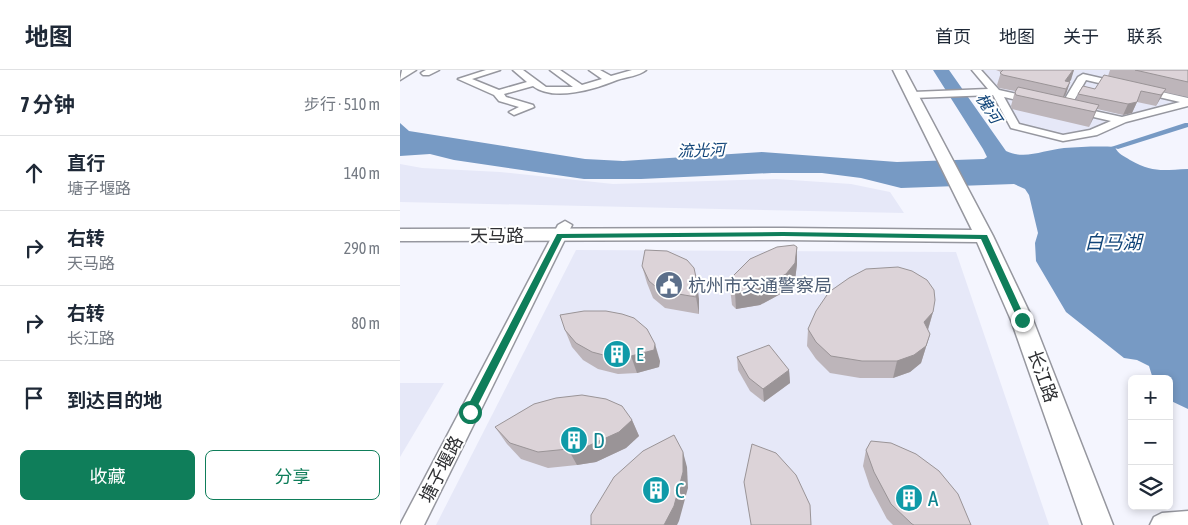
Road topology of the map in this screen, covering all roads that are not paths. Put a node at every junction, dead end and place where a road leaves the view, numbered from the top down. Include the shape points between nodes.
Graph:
1 (410, 70) edge
2 (454, 70) edge
3 (496, 70) edge
4 (517, 70) edge
5 (554, 70) edge
6 (593, 70) edge
7 (642, 70) edge
8 (898, 70) edge
9 (976, 70) edge
10 (1081, 74) edge
11 (400, 76) edge
12 (463, 78) junction
13 (611, 80) junction
14 (535, 83) junction
15 (581, 88) junction
16 (996, 92) junction
17 (498, 93) junction
18 (976, 93) joint
19 (913, 95) junction
20 (1188, 102) edge
21 (1056, 105) junction
22 (514, 112) dead end
23 (1122, 120) junction
24 (400, 226) edge
25 (562, 230) junction
26 (982, 232) junction
27 (400, 235) edge
28 (1188, 522) edge
29 (412, 525) edge
30 (1098, 525) edge
31 (1162, 525) edge

1 - 11 main road
2 - 12 street
3 - 12 street
4 - 14 street
5 - 15 street
6 - 13 street
7 - 13 street
8 - 19 main road, 长江路
9 - 16 street
10 - 20 street
10 - 21 street
12 - 17 street
13 - 15 street
14 - 15 street via 544,90
14 - 17 street
16 - 18 street
16 - 21 street
16 - 23 street via 1014,126 1063,138 1093,133
17 - 22 street via 502,99 529,107
18 - 19 street
19 - 26 main road, 长江路
20 - 23 street
21 - 23 street
24 - 25 main road, 天马路
25 - 26 main road, 天马路 via 783,234
25 - 27 main road, 天马路
25 - 29 street, 塘子堰路
26 - 30 main road, 长江路 via 1022,320
28 - 31 street

